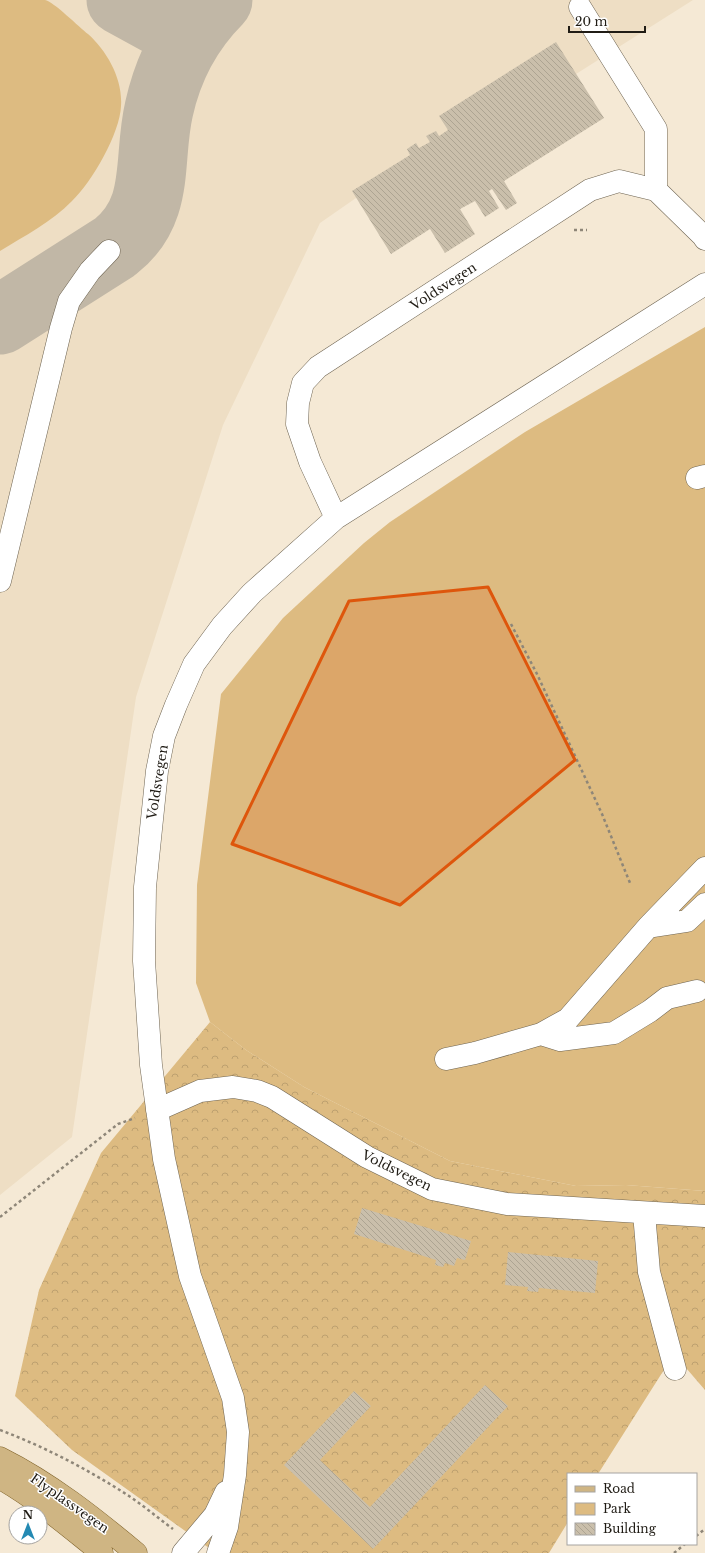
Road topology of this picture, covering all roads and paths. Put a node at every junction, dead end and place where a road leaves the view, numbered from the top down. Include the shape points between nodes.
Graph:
1 (580, 7) dead end
2 (656, 190) junction
3 (705, 239) edge
4 (109, 251) dead end
5 (705, 284) edge
6 (336, 518) junction
7 (0, 581) edge
8 (511, 624) dead end
9 (705, 868) edge
10 (630, 883) dead end
11 (705, 904) edge
12 (648, 927) junction
13 (697, 992) dead end
14 (541, 1034) junction
15 (446, 1059) dead end
16 (157, 1110) junction
17 (644, 1212) junction
18 (705, 1216) edge
19 (0, 1217) edge
20 (675, 1369) dead end
21 (0, 1430) edge
22 (0, 1458) edge
23 (235, 1475) junction
24 (0, 1478) edge
25 (705, 1529) edge
26 (697, 1535) edge
27 (180, 1543) edge
28 (685, 1545) edge
29 (102, 1553) edge
30 (136, 1553) edge
31 (218, 1553) edge
32 (674, 1553) edge

1 - 2 street via 656,129
2 - 3 street
2 - 6 street, Voldsvegen via 618,181 590,190 318,367 303,383 298,402 297,424 310,462
4 - 7 street via 90,270 69,301
5 - 6 street, Voldsvegen
6 - 16 street, Voldsvegen via 252,593 222,626 194,664 164,736 157,771 144,909 148,1030
8 - 10 path via 602,814
9 - 12 street
11 - 12 street via 687,921
12 - 14 street via 568,1019
13 - 14 street via 667,998 614,1033 560,1040
14 - 15 street
16 - 17 street, Voldsvegen via 200,1091 233,1086 257,1091 272,1097 367,1157 432,1189 507,1204
16 - 19 path via 118,1124
16 - 23 street, Voldsvegen via 164,1159 190,1276 233,1398 238,1432
17 - 18 street, Voldsvegen
17 - 20 street via 649,1272
21 - 27 path via 26,1440 96,1476 129,1497
22 - 30 main road, Flyplassvegen via 19,1467 82,1508
23 - 27 street, Voldsvegen via 215,1516
23 - 31 street, Voldsvegen via 227,1526
24 - 29 main road, Flyplassvegen via 60,1519
25 - 26 path
28 - 32 path

